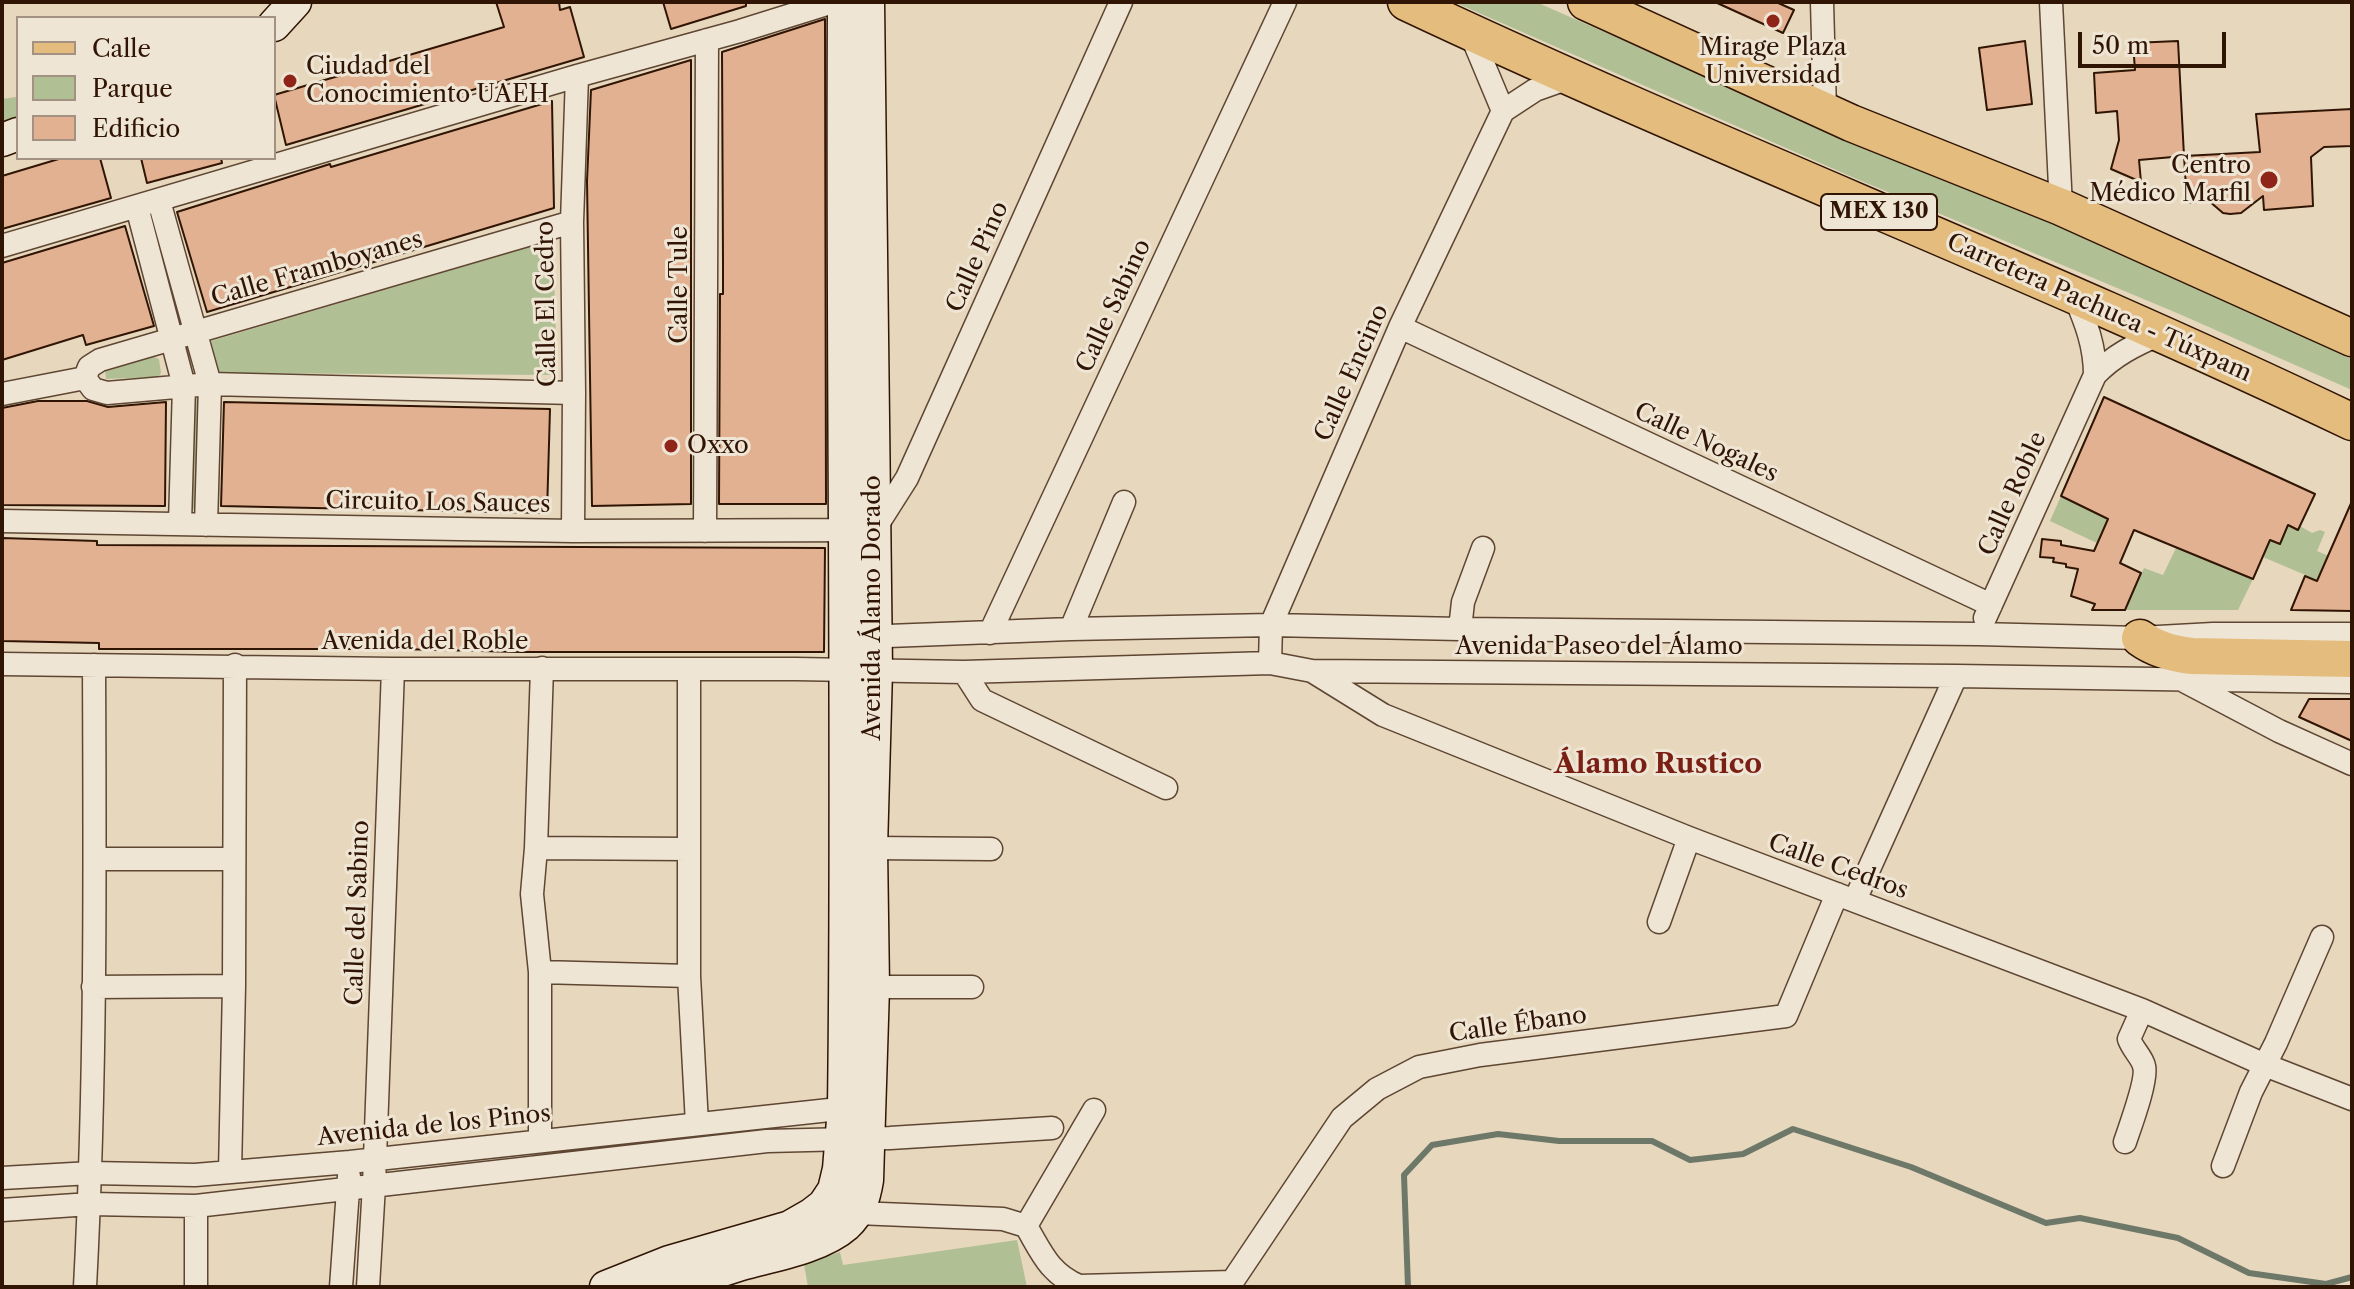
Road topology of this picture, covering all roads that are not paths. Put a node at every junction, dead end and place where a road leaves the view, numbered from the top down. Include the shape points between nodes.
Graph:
1 (295, 2) edge
2 (833, 2) edge
3 (844, 2) edge
4 (868, 2) edge
5 (1121, 2) edge
6 (1285, 2) edge
7 (1406, 2) edge
8 (1586, 2) edge
9 (1822, 2) edge
10 (2051, 2) edge
11 (276, 23) edge
12 (1470, 32) junction
13 (707, 40) junction
14 (577, 76) junction
15 (1569, 78) junction
16 (1825, 110) junction
17 (1503, 111) junction
18 (148, 204) junction
19 (2061, 207) junction
20 (572, 222) junction
21 (2, 246) edge
22 (857, 280) junction
23 (2075, 297) junction
24 (1400, 327) junction
25 (195, 331) junction
26 (2160, 334) junction
27 (2352, 337) edge
28 (172, 338) junction
29 (2095, 375) junction
30 (85, 378) junction
31 (210, 384) junction
32 (184, 386) junction
33 (574, 393) junction
34 (2, 394) edge
35 (2352, 422) edge
36 (1124, 502) dead end
37 (2, 521) edge
38 (180, 523) junction
39 (206, 525) junction
40 (860, 530) junction
41 (573, 531) junction
42 (705, 531) junction
43 (1483, 548) dead end
44 (1991, 605) junction
45 (1271, 625) junction
46 (1071, 629) junction
47 (1460, 629) junction
48 (990, 633) junction
49 (1978, 634) junction
50 (2352, 634) edge
51 (861, 637) junction
52 (2140, 638) junction
53 (2352, 659) edge
54 (1270, 663) junction
55 (2, 664) edge
56 (94, 665) junction
57 (235, 665) junction
58 (542, 668) junction
59 (2186, 668) junction
60 (393, 669) junction
61 (689, 669) junction
62 (862, 670) junction
63 (1312, 671) junction
64 (964, 672) junction
65 (1956, 676) junction
66 (2352, 682) edge
67 (2352, 764) edge
68 (1166, 788) dead end
69 (1689, 838) junction
70 (536, 848) junction
71 (871, 848) junction
72 (688, 849) junction
73 (991, 849) dead end
74 (95, 859) junction
75 (233, 859) junction
76 (1846, 897) junction
77 (1659, 922) dead end
78 (2322, 937) dead end
79 (540, 972) junction
80 (689, 976) junction
81 (234, 986) junction
82 (93, 987) junction
83 (873, 987) junction
84 (972, 987) dead end
85 (2142, 1010) junction
86 (2265, 1065) junction
87 (2352, 1099) edge
88 (1094, 1110) dead end
89 (857, 1123) junction
90 (697, 1124) junction
91 (1052, 1128) dead end
92 (620, 1133) junction
93 (540, 1141) junction
94 (2125, 1142) dead end
95 (616, 1158) junction
96 (375, 1160) junction
97 (350, 1162) junction
98 (2223, 1166) dead end
99 (230, 1172) junction
100 (91, 1173) junction
101 (2, 1178) edge
102 (374, 1185) junction
103 (348, 1187) junction
104 (90, 1204) junction
105 (824, 1205) junction
106 (196, 1206) junction
107 (2, 1210) edge
108 (857, 1213) junction
109 (1026, 1226) junction
110 (744, 1275) edge
111 (1232, 1284) edge
112 (1110, 1286) edge
113 (85, 1287) edge
114 (196, 1287) edge
115 (341, 1287) edge
116 (368, 1287) edge
117 (606, 1287) edge
118 (670, 1287) edge

1 - 11 street
2 - 13 street
3 - 22 street, Avenida Álamo Dorado
4 - 22 street, Avenida Álamo Dorado
5 - 40 street, Calle Pino via 907,478
6 - 48 street, Calle Sabino
7 - 12 main road, Carretera Pachuca - Túxpam / MEX 130
8 - 16 main road, MEX 130
9 - 16 street
10 - 19 street
12 - 15 main road, Carretera Pachuca - Túxpam / MEX 130
12 - 17 street
13 - 14 street
13 - 42 street, Calle Tule
14 - 18 street
14 - 20 street, Calle El Cedro
15 - 17 street via 1535,90
15 - 23 main road, Carretera Pachuca - Túxpam / MEX 130
16 - 19 main road, MEX 130
17 - 24 street, Calle Encino
18 - 21 street
18 - 25 street
18 - 28 street
19 - 27 main road, MEX 130
20 - 25 street, Calle Framboyanes
20 - 33 street, Calle El Cedro
22 - 40 street, Avenida Álamo Dorado
23 - 26 main road, Carretera Pachuca - Túxpam / MEX 130
23 - 29 street via 2095,353
24 - 44 street, Calle Nogales
24 - 45 street, Calle Encino
25 - 28 street, Calle Framboyanes
25 - 31 street
26 - 29 street, Calle Roble via 2128,348
26 - 35 main road, Carretera Pachuca - Túxpam / MEX 130
28 - 30 street, Calle Framboyanes via 100,360
28 - 32 street
29 - 44 street, Calle Roble
30 - 32 street via 93,389 107,393
30 - 34 street, Calle Framboyanes
31 - 32 street
31 - 33 street
31 - 39 street
32 - 38 street
33 - 41 street, Calle El Cedro
36 - 46 street
37 - 38 street, Circuito Los Sauces
38 - 39 street, Circuito Los Sauces
39 - 41 street, Circuito Los Sauces
40 - 42 street, Circuito Los Sauces
40 - 51 street, Avenida Álamo Dorado
41 - 42 street, Circuito Los Sauces
43 - 47 street via 1463,602
44 - 49 street, Calle Roble
45 - 46 street, Avenida Paseo del Álamo
45 - 47 street, Avenida Paseo del Álamo
45 - 54 street, Calle Encino
46 - 48 street, Avenida Paseo del Álamo
47 - 49 street, Avenida Paseo del Álamo
48 - 51 street, Avenida Paseo del Álamo
49 - 52 street, Avenida Paseo del Álamo
50 - 52 street, Avenida Paseo del Álamo
51 - 62 street, Avenida Álamo Dorado
52 - 59 main road via 2168,651
53 - 59 main road
54 - 63 street, Avenida Paseo del Álamo
54 - 64 street, Avenida Paseo del Álamo
55 - 56 street, Avenida del Roble
56 - 57 street, Avenida del Roble
56 - 74 street
57 - 60 street, Avenida del Roble
57 - 75 street
58 - 60 street, Avenida del Roble
58 - 61 street, Avenida del Roble
58 - 70 street
59 - 65 street, Avenida Paseo del Álamo
59 - 66 street, Avenida Paseo del Álamo
59 - 67 street via 2279,731
60 - 96 street, Calle del Sabino
61 - 62 street, Avenida del Roble
61 - 72 street
62 - 64 street, Avenida Paseo del Álamo
62 - 71 street, Avenida Álamo Dorado
62 - 89 street, Avenida Álamo Dorado
63 - 65 street, Avenida Paseo del Álamo
63 - 69 street, Calle Cedros via 1383,715
64 - 68 street via 982,700
65 - 76 street
69 - 76 street, Calle Cedros
69 - 77 street
70 - 72 street
70 - 79 street via 532,894
71 - 73 street
71 - 83 street, Avenida Álamo Dorado
72 - 80 street
74 - 75 street
74 - 82 street
75 - 81 street
76 - 85 street, Calle Cedros
76 - 111 street, Calle Ébano via 1786,1016 1480,1055 1419,1067 1377,1089 1342,1118
78 - 86 street
79 - 80 street
79 - 93 street
80 - 90 street
81 - 82 street
81 - 99 street
82 - 100 street
83 - 84 street
83 - 89 street, Avenida Álamo Dorado
85 - 86 street, Calle Cedros
85 - 94 street via 2129,1039 2146,1074
86 - 87 street, Calle Cedros
86 - 98 street
88 - 109 street
89 - 90 street, Avenida de los Pinos
89 - 91 street
89 - 95 street via 767,1141
89 - 105 street, Avenida Álamo Dorado
89 - 108 street, Avenida Álamo Dorado via 867,1180
90 - 92 street, Avenida de los Pinos
92 - 93 street, Avenida de los Pinos
92 - 95 street
93 - 96 street, Avenida de los Pinos
95 - 102 street
96 - 97 street, Avenida de los Pinos
96 - 102 street, Calle del Sabino
97 - 99 street, Avenida de los Pinos
97 - 103 street
99 - 100 street, Avenida de los Pinos
100 - 101 street, Avenida de los Pinos
100 - 104 street
102 - 103 street
102 - 116 street, Calle del Sabino
103 - 106 street
103 - 115 street
104 - 106 street
104 - 107 street
104 - 113 street
105 - 108 street
105 - 117 street via 790,1227 669,1262
106 - 114 street
108 - 109 street via 1003,1219
108 - 110 street via 831,1236 782,1253
109 - 112 street via 1063,1279 1079,1286
110 - 118 street
111 - 112 street

